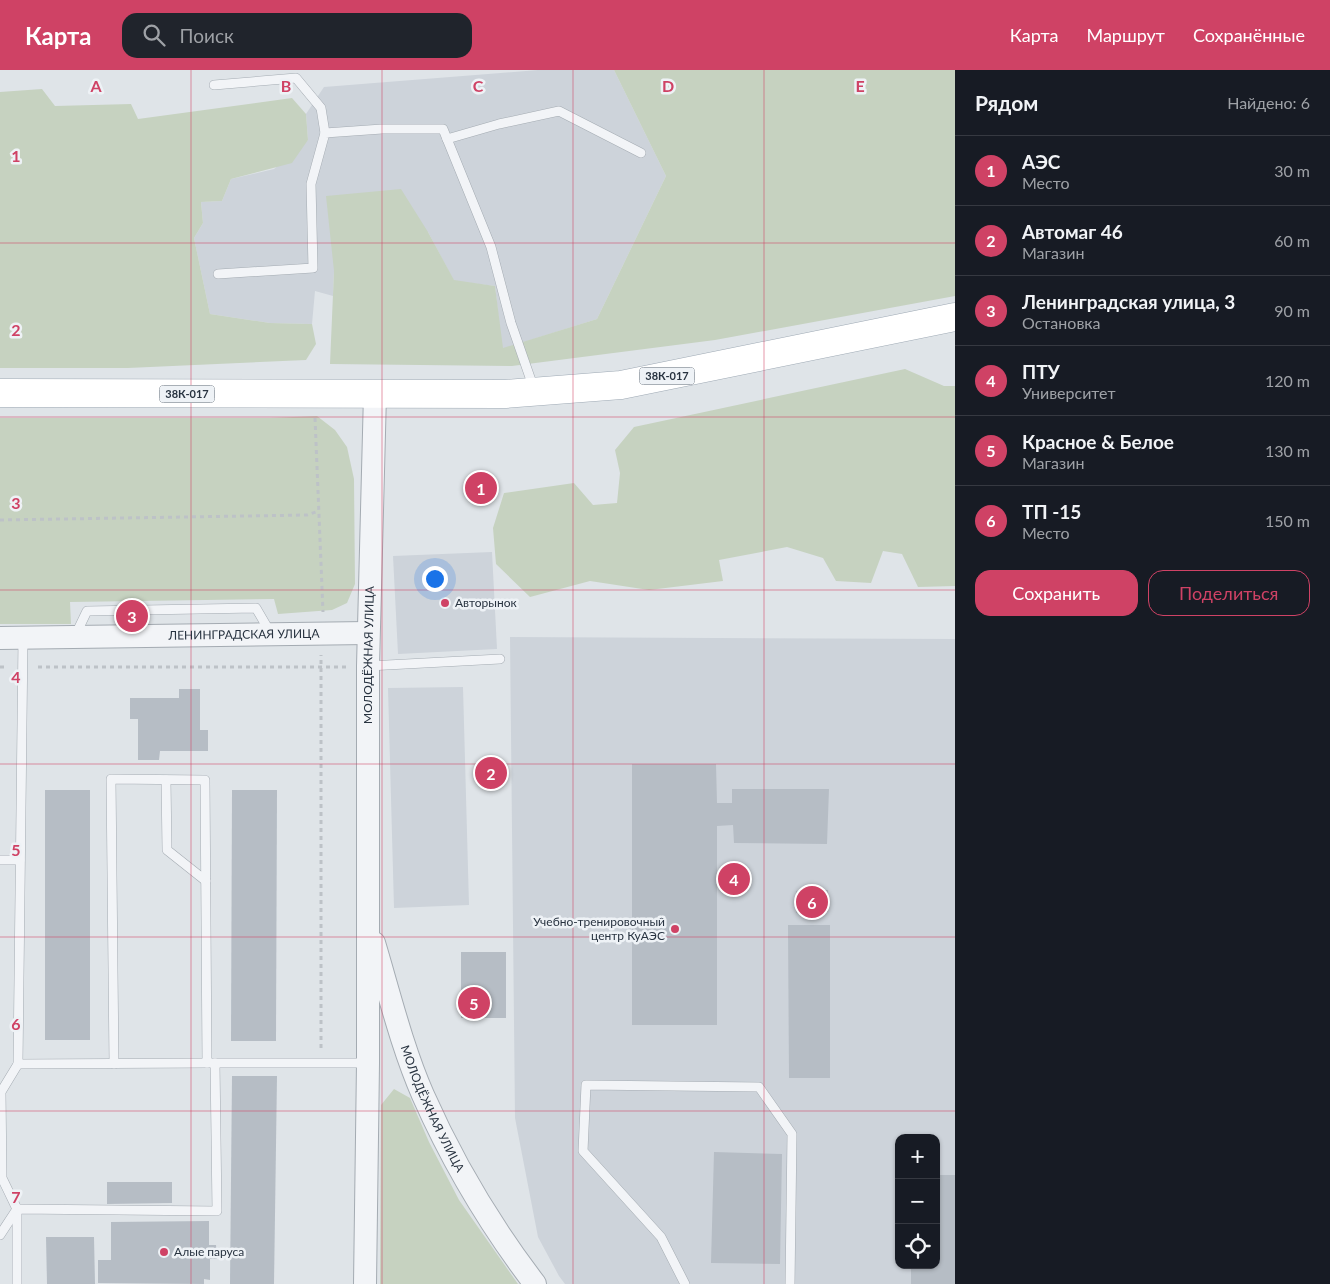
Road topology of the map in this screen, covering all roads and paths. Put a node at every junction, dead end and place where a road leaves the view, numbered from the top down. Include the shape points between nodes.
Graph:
1 (214, 85) dead end
2 (325, 133) junction
3 (448, 139) junction
4 (641, 153) dead end
5 (218, 274) dead end
6 (955, 317) edge
7 (534, 391) junction
8 (0, 393) edge
9 (314, 394) junction
10 (374, 394) junction
11 (319, 511) junction
12 (0, 520) edge
13 (368, 633) junction
14 (325, 634) junction
15 (0, 638) edge
16 (23, 638) junction
17 (500, 659) dead end
18 (368, 666) junction
19 (0, 667) edge
20 (23, 667) junction
21 (321, 667) junction
22 (166, 780) junction
23 (0, 860) edge
24 (20, 860) junction
25 (206, 881) junction
26 (366, 916) junction
27 (320, 1062) junction
28 (211, 1063) junction
29 (368, 1063) junction
30 (18, 1064) junction
31 (114, 1064) junction
32 (17, 1209) junction
33 (0, 1235) edge
34 (18, 1284) edge
35 (365, 1284) edge
36 (535, 1284) edge
37 (685, 1284) edge
38 (790, 1284) edge

1 - 2 lane via 296,78 322,108
2 - 3 lane via 443,129
2 - 5 lane via 312,184 313,268
3 - 4 lane via 559,111
3 - 7 lane via 491,247
6 - 7 main road, 38К-017 via 621,385
7 - 10 main road, 38К-017
8 - 9 main road, 38К-017
9 - 10 main road, 38К-017
9 - 11 path
10 - 13 street, МОЛОДЁЖНАЯ УЛИЦА
11 - 12 path via 307,515
11 - 14 path
13 - 14 street, ЛЕНИНГРАДСКАЯ УЛИЦА
13 - 18 street, МОЛОДЁЖНАЯ УЛИЦА
14 - 16 street, ЛЕНИНГРАДСКАЯ УЛИЦА
14 - 21 path via 320,648
15 - 16 street, ЛЕНИНГРАДСКАЯ УЛИЦА
16 - 20 lane
17 - 18 lane
18 - 21 path
18 - 26 street, МОЛОДЁЖНАЯ УЛИЦА
19 - 20 path
20 - 21 path
20 - 24 lane
21 - 27 path
22 - 25 lane via 168,850
22 - 25 lane via 205,780
22 - 31 lane via 111,779
23 - 24 lane
24 - 30 lane
25 - 28 lane
26 - 29 street, МОЛОДЁЖНАЯ УЛИЦА
26 - 36 street, МОЛОДЁЖНАЯ УЛИЦА via 422,1093 455,1163 497,1234
27 - 28 lane
27 - 29 lane
28 - 31 lane
28 - 32 lane via 217,1211
29 - 35 street, МОЛОДЁЖНАЯ УЛИЦА
30 - 31 lane
30 - 32 lane via 1,1092 2,1178
32 - 33 lane
32 - 34 lane
37 - 38 lane via 661,1237 583,1151 586,1085 759,1087 792,1134

